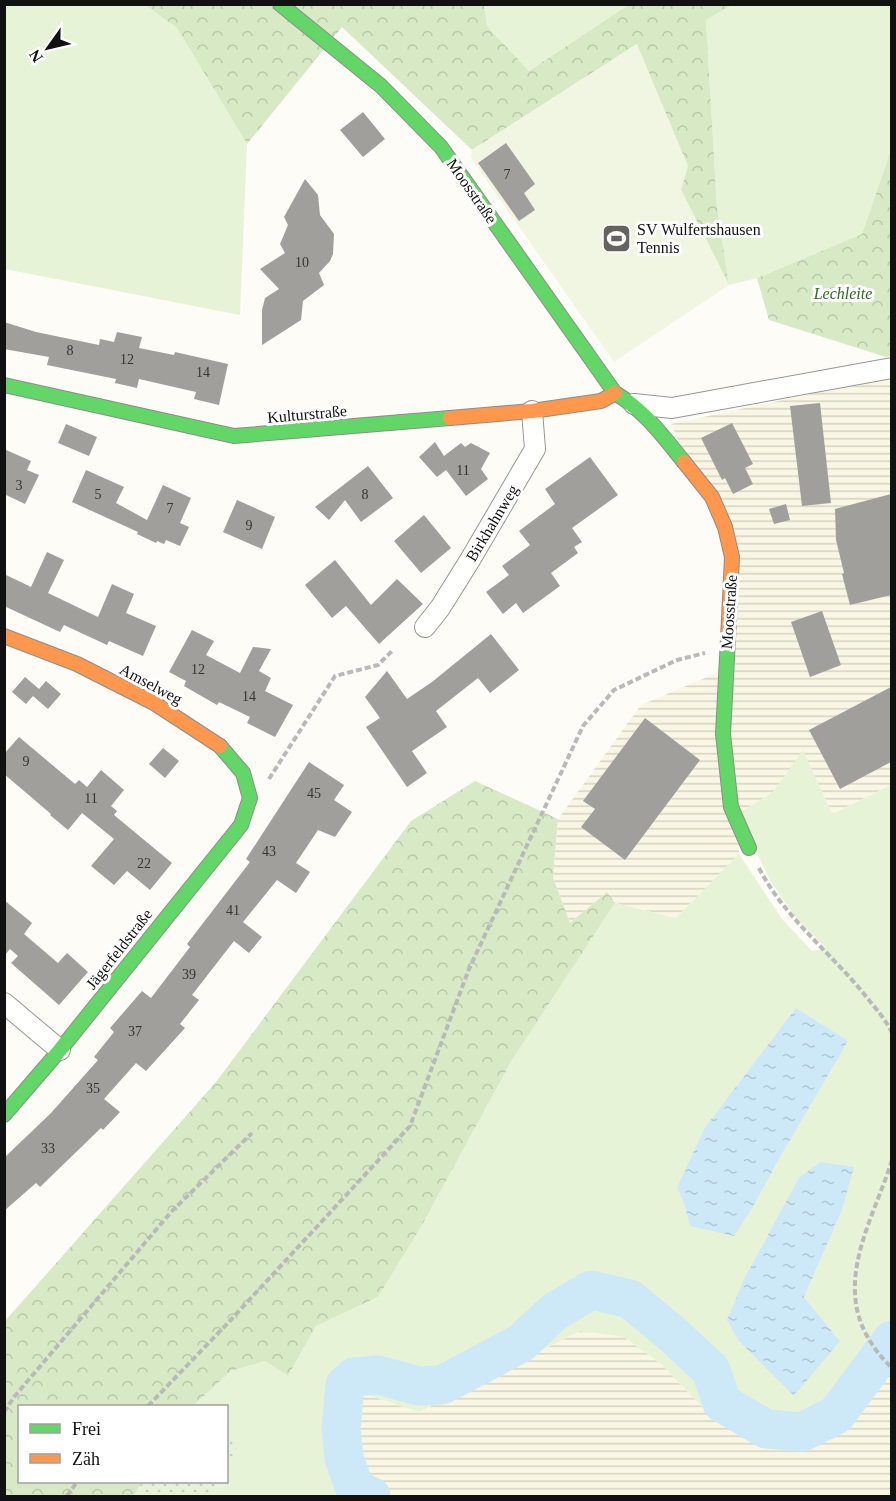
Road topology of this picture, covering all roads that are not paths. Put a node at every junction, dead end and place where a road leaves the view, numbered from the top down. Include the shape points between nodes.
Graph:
1 (280, 4) edge
2 (891, 368) edge
3 (4, 385) edge
4 (615, 393) junction
5 (634, 405) junction
6 (532, 411) junction
7 (425, 627) dead end
8 (4, 636) edge
9 (250, 798) joint
10 (748, 848) road end
11 (4, 1003) edge
12 (60, 1050) junction
13 (4, 1115) edge

1 - 4 street, Moosstraße via 381,86 441,147
2 - 5 street, Moosstraße via 672,408
3 - 6 street, Kulturstraße via 234,436
4 - 5 street, Moosstraße
4 - 6 street, Kulturstraße via 602,400
5 - 10 street, Moosstraße via 712,497 725,527 732,556 723,734 731,807
6 - 7 street, Birkhahnweg via 535,449 470,560
8 - 9 street, Amselweg via 77,664 198,730 229,754 243,773
9 - 12 street, Jägerfeldstraße via 241,825
11 - 12 street
12 - 13 street, Jägerfeldstraße

